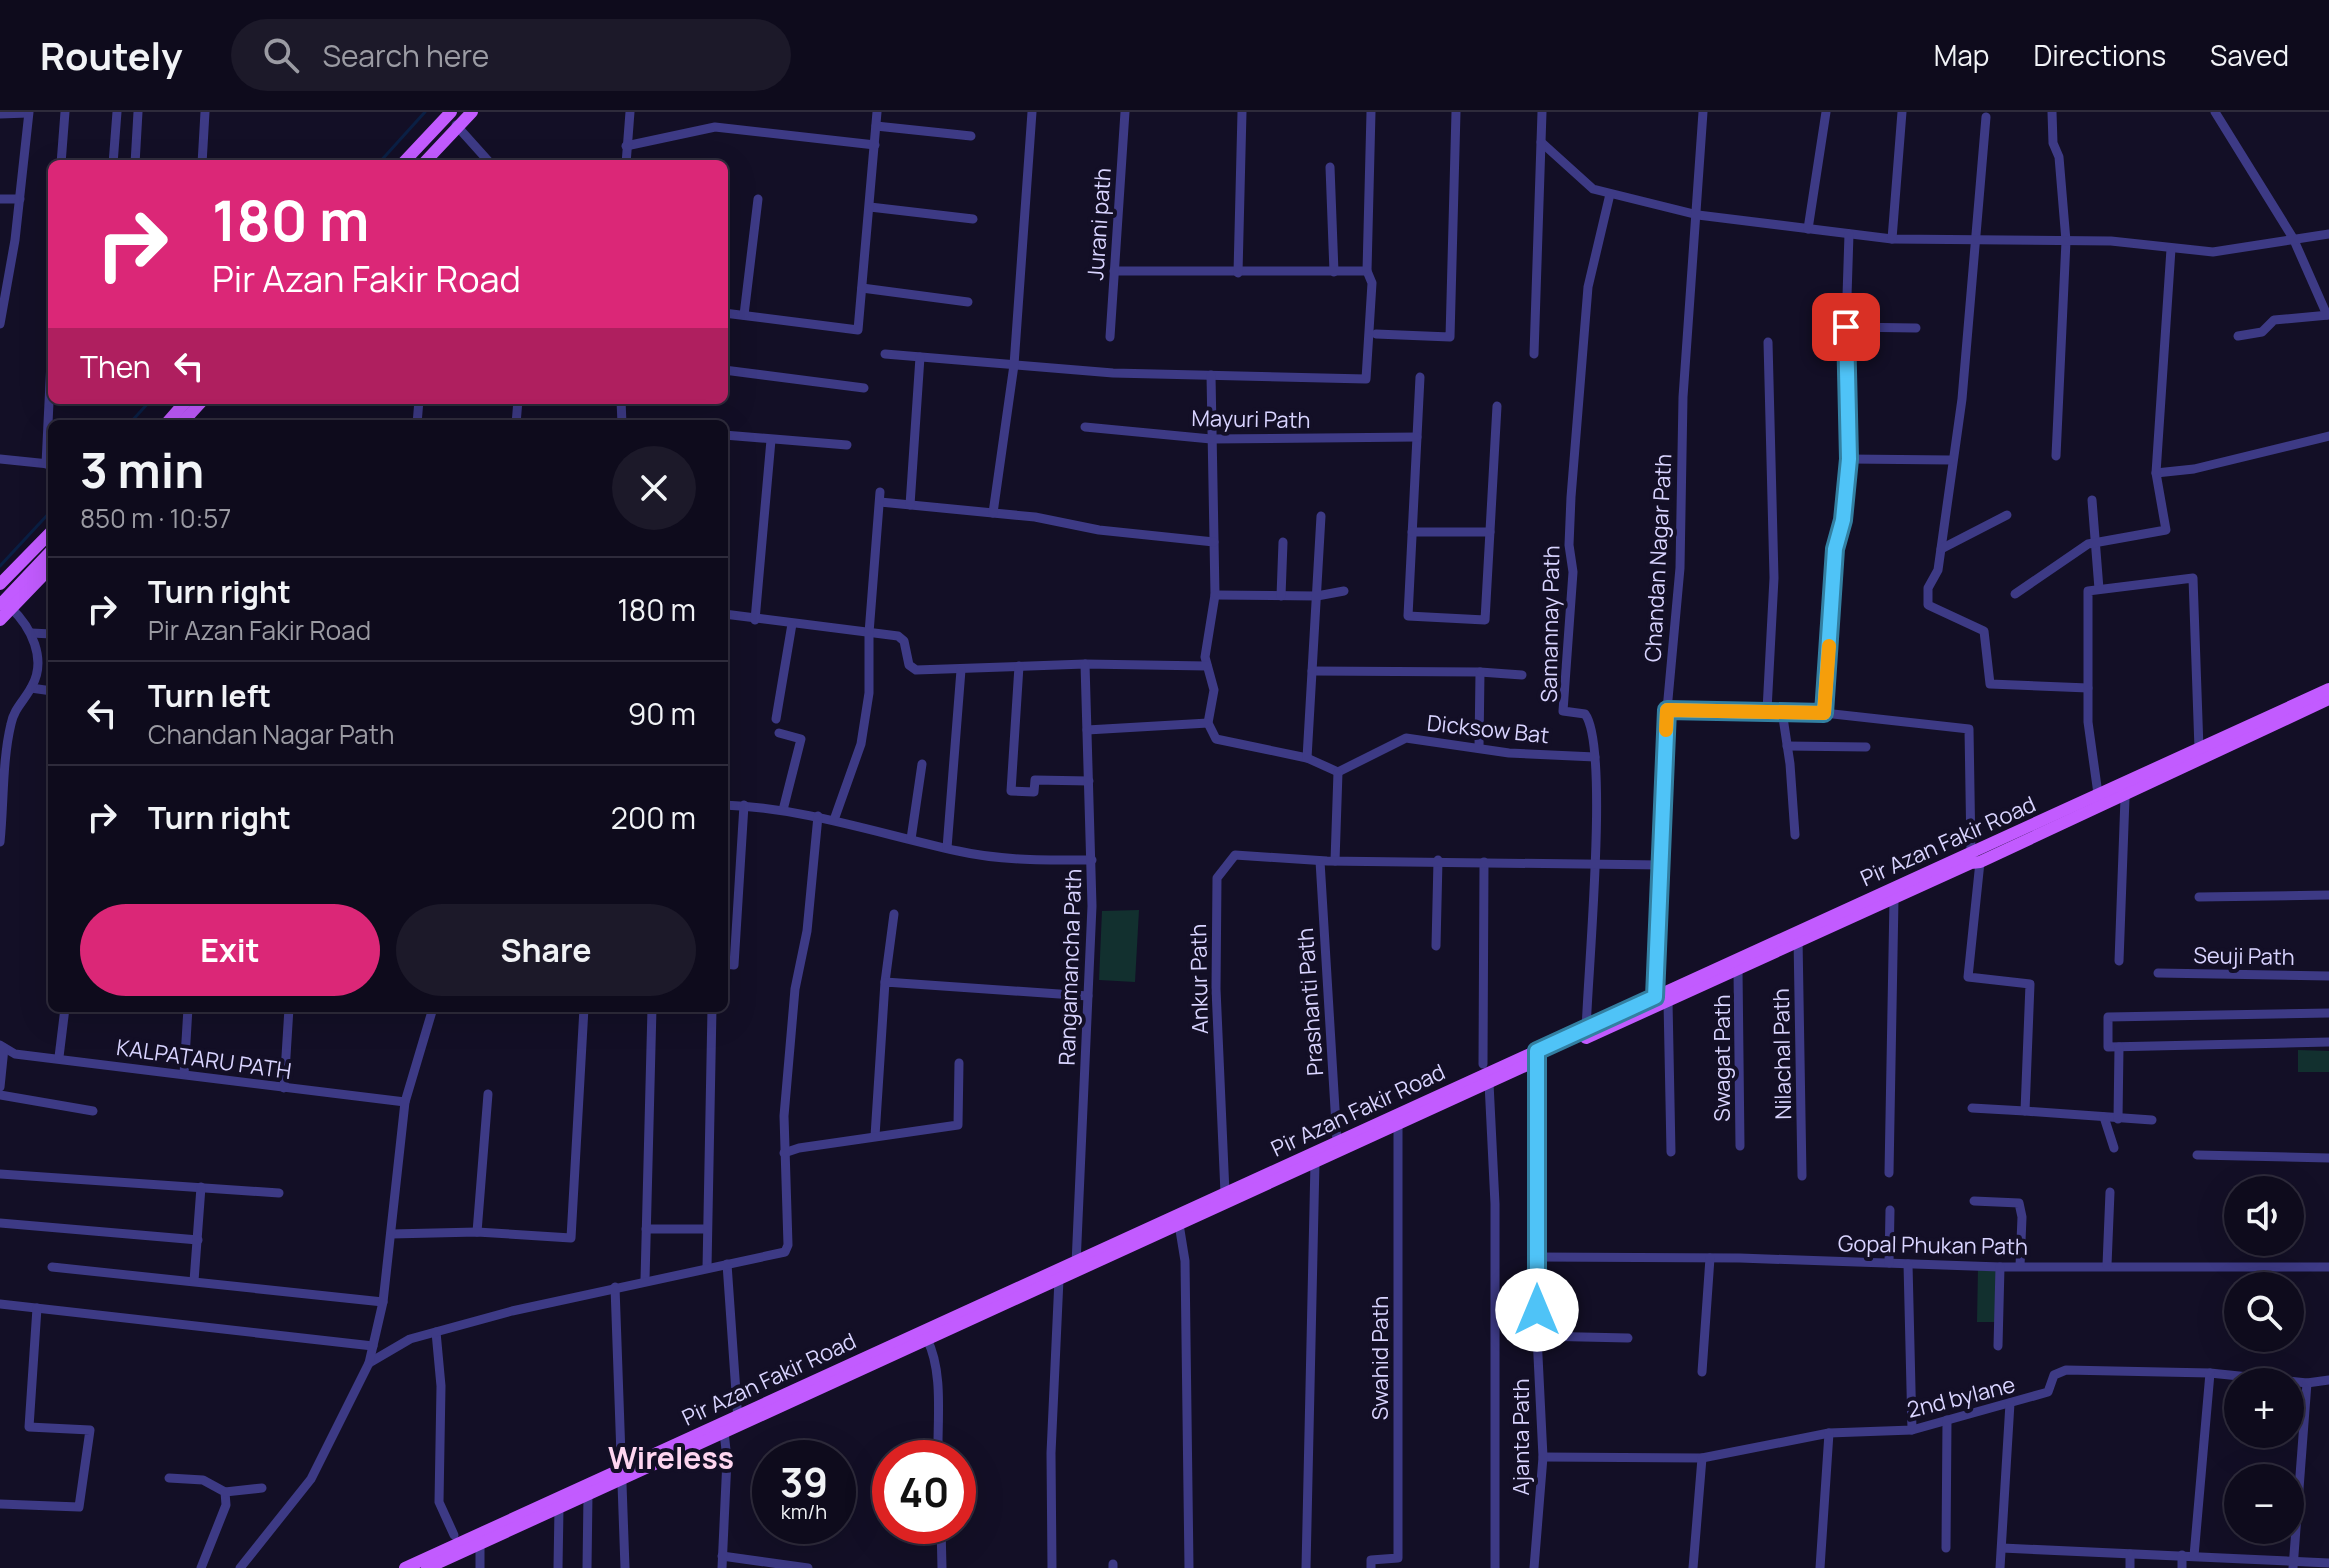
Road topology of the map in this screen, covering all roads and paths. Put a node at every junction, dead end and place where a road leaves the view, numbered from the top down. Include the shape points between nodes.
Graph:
1 (65, 112) edge
2 (117, 112) edge
3 (138, 112) edge
4 (205, 112) edge
5 (472, 112) edge
6 (630, 112) edge
7 (877, 112) edge
8 (1032, 112) edge
9 (1125, 112) edge
10 (1242, 112) edge
11 (1371, 112) edge
12 (1456, 112) edge
13 (1542, 112) edge
14 (1703, 112) edge
15 (1826, 112) edge
16 (1902, 112) edge
17 (2052, 112) edge
18 (2215, 112) edge
19 (28, 113) edge
20 (449, 113) edge
21 (0, 114) edge
22 (1986, 117) dead end
23 (876, 126) junction
24 (458, 127) junction
25 (971, 136) dead end
26 (1541, 142) junction
27 (875, 145) junction
28 (626, 146) junction
29 (61, 160) edge
30 (113, 160) edge
31 (135, 160) edge
32 (202, 160) edge
33 (406, 160) edge
34 (427, 160) edge
35 (487, 160) edge
36 (626, 160) edge
37 (1330, 167) dead end
38 (1610, 194) junction
39 (0, 199) edge
40 (20, 199) junction
41 (758, 199) dead end
42 (870, 207) junction
43 (1698, 215) junction
44 (973, 219) dead end
45 (1808, 229) junction
46 (1849, 234) junction
47 (2329, 234) edge
48 (2293, 238) junction
49 (1892, 239) junction
50 (1977, 241) junction
51 (2066, 241) junction
52 (2171, 249) junction
53 (1114, 271) junction
54 (1367, 271) junction
55 (1334, 272) junction
56 (1238, 273) junction
57 (3, 283) edge
58 (862, 288) junction
59 (968, 302) dead end
60 (728, 313) edge
61 (744, 315) junction
62 (2328, 315) edge
63 (0, 324) edge
64 (1846, 327) junction
65 (1916, 328) dead end
66 (1376, 334) dead end
67 (2238, 336) dead end
68 (1110, 337) dead end
69 (1768, 342) dead end
70 (885, 354) dead end
71 (1534, 354) dead end
72 (920, 357) junction
73 (1014, 365) junction
74 (728, 371) edge
75 (1211, 375) junction
76 (1420, 377) dead end
77 (864, 388) dead end
78 (184, 404) edge
79 (199, 404) edge
80 (1497, 406) dead end
81 (170, 420) edge
82 (185, 420) edge
83 (1085, 427) dead end
84 (728, 435) edge
85 (2329, 436) edge
86 (1417, 437) junction
87 (1211, 439) junction
88 (771, 440) junction
89 (847, 445) dead end
90 (2056, 456) dead end
91 (0, 459) edge
92 (1849, 459) junction
93 (1951, 460) junction
94 (48, 464) edge
95 (2156, 473) junction
96 (2092, 500) dead end
97 (910, 505) junction
98 (993, 513) junction
99 (2007, 515) dead end
100 (1321, 516) dead end
101 (1412, 532) junction
102 (1490, 532) junction
103 (48, 535) edge
104 (1214, 542) junction
105 (1283, 542) dead end
106 (2094, 543) junction
107 (1941, 549) junction
108 (48, 555) edge
109 (48, 569) edge
110 (0, 584) edge
111 (2099, 589) junction
112 (1344, 591) dead end
113 (2015, 594) dead end
114 (1215, 595) junction
115 (1281, 596) junction
116 (1317, 596) junction
117 (6, 606) edge
118 (728, 615) edge
119 (0, 620) edge
120 (755, 620) junction
121 (792, 624) junction
122 (31, 633) junction
123 (869, 633) junction
124 (48, 634) edge
125 (1085, 664) junction
126 (1019, 666) junction
127 (1207, 666) junction
128 (961, 670) junction
129 (1312, 671) junction
130 (1480, 672) junction
131 (1522, 675) dead end
132 (31, 688) junction
133 (2088, 688) junction
134 (2329, 689) edge
135 (48, 690) edge
136 (2329, 699) edge
137 (1667, 710) junction
138 (1767, 710) junction
139 (1782, 711) junction
140 (1824, 713) junction
141 (776, 719) dead end
142 (1208, 723) junction
143 (11, 724) junction
144 (1087, 730) junction
145 (779, 733) dead end
146 (0, 734) edge
147 (1787, 746) junction
148 (1479, 747) junction
149 (1866, 747) dead end
150 (2199, 749) junction
151 (1595, 757) junction
152 (1307, 758) junction
153 (922, 764) dead end
154 (1338, 772) junction
155 (1089, 781) junction
156 (2125, 798) dead end
157 (2098, 800) junction
158 (728, 805) edge
159 (744, 805) junction
160 (783, 810) junction
161 (818, 816) junction
162 (834, 820) junction
163 (1, 822) edge
164 (1795, 835) dead end
165 (911, 839) junction
166 (0, 842) edge
167 (947, 848) junction
168 (1975, 857) junction
169 (1092, 860) junction
170 (1438, 860) junction
171 (1320, 861) junction
172 (1335, 861) junction
173 (1484, 862) junction
174 (1662, 865) junction
175 (1595, 866) junction
176 (1892, 894) junction
177 (2329, 895) edge
178 (2199, 897) dead end
179 (894, 914) dead end
180 (1798, 936) junction
181 (1436, 946) dead end
182 (2119, 961) dead end
183 (728, 964) edge
184 (1738, 970) junction
185 (2158, 973) dead end
186 (2329, 976) edge
187 (885, 982) junction
188 (1088, 996) junction
189 (1668, 1001) junction
190 (1655, 1002) junction
191 (65, 1012) edge
192 (188, 1012) edge
193 (289, 1012) edge
194 (432, 1012) edge
195 (584, 1012) edge
196 (652, 1012) edge
197 (712, 1012) edge
198 (2329, 1013) edge
199 (1586, 1033) junction
200 (2329, 1042) edge
201 (2, 1046) edge
202 (2119, 1047) junction
203 (59, 1057) junction
204 (1536, 1059) junction
205 (959, 1063) dead end
206 (1483, 1064) dead end
207 (184, 1074) junction
208 (1489, 1083) junction
209 (0, 1087) edge
210 (284, 1088) junction
211 (488, 1094) dead end
212 (0, 1095) edge
213 (405, 1102) junction
214 (1972, 1108) dead end
215 (93, 1111) dead end
216 (2025, 1111) junction
217 (2104, 1117) junction
218 (2118, 1119) junction
219 (2152, 1120) dead end
220 (1398, 1125) junction
221 (875, 1136) junction
222 (1337, 1142) junction
223 (1740, 1146) dead end
224 (2114, 1148) dead end
225 (1671, 1152) dead end
226 (784, 1153) junction
227 (2197, 1155) dead end
228 (2329, 1158) edge
229 (1315, 1162) junction
230 (1889, 1173) dead end
231 (0, 1174) edge
232 (1802, 1176) dead end
233 (201, 1187) junction
234 (2110, 1192) dead end
235 (279, 1193) dead end
236 (1225, 1193) junction
237 (1974, 1201) dead end
238 (1890, 1210) dead end
239 (1179, 1220) junction
240 (0, 1223) edge
241 (646, 1229) junction
242 (707, 1229) junction
243 (477, 1232) junction
244 (391, 1234) junction
245 (198, 1240) junction
246 (1536, 1257) junction
247 (1710, 1258) junction
248 (1889, 1263) junction
249 (727, 1264) junction
250 (1908, 1264) junction
251 (2107, 1265) junction
252 (2020, 1266) junction
253 (52, 1267) dead end
254 (1076, 1267) junction
255 (2000, 1267) junction
256 (2329, 1267) edge
257 (707, 1268) junction
258 (1059, 1279) junction
259 (645, 1280) junction
260 (194, 1281) junction
261 (615, 1287) junction
262 (383, 1302) junction
263 (0, 1304) edge
264 (37, 1308) junction
265 (436, 1332) junction
266 (1537, 1336) junction
267 (1628, 1338) dead end
268 (927, 1339) junction
269 (373, 1346) junction
270 (1998, 1346) dead end
271 (369, 1363) junction
272 (1702, 1372) dead end
273 (2210, 1373) junction
274 (2329, 1380) edge
275 (2307, 1383) junction
276 (2010, 1403) junction
277 (1947, 1420) junction
278 (738, 1421) junction
279 (1912, 1430) junction
280 (724, 1432) junction
281 (1829, 1433) junction
282 (938, 1440) edge
283 (1543, 1457) junction
284 (1702, 1458) junction
285 (623, 1468) junction
286 (169, 1478) dead end
287 (262, 1488) dead end
288 (225, 1492) junction
289 (588, 1494) junction
290 (0, 1504) edge
291 (559, 1508) junction
292 (454, 1535) dead end
293 (480, 1543) junction
294 (941, 1544) edge
295 (1946, 1548) dead end
296 (2002, 1548) junction
297 (2130, 1554) junction
298 (2182, 1555) junction
299 (722, 1556) junction
300 (2194, 1556) junction
301 (2229, 1557) junction
302 (2293, 1563) edge
303 (2329, 1563) edge
304 (201, 1568) edge
305 (240, 1568) edge
306 (405, 1568) edge
307 (427, 1568) edge
308 (480, 1568) edge
309 (558, 1568) edge
310 (587, 1568) edge
311 (625, 1568) edge
312 (722, 1568) edge
313 (808, 1568) edge
314 (942, 1568) edge
315 (1052, 1568) edge
316 (1189, 1568) edge
317 (1306, 1568) edge
318 (1371, 1568) edge
319 (1495, 1568) edge
320 (1534, 1568) edge
321 (1693, 1568) edge
322 (1820, 1568) edge
323 (2000, 1568) edge
324 (2130, 1568) edge
325 (2182, 1568) edge
326 (2228, 1568) edge

1 - 29 street
2 - 30 street
3 - 31 street
4 - 32 street
5 - 24 main road
6 - 28 street
7 - 23 street
8 - 73 street
9 - 53 street, Jurani path
10 - 56 street
11 - 54 street
12 - 66 street via 1450,337
13 - 26 street
14 - 43 street, Chandan Nagar Path
15 - 45 street
16 - 49 street
17 - 51 street
18 - 48 street
19 - 21 street
19 - 40 street
20 - 24 street
20 - 33 main road
22 - 50 street
23 - 25 street
23 - 27 street
24 - 34 main road
24 - 35 street
26 - 38 street via 1593,189
26 - 71 street
27 - 28 street via 715,127
27 - 42 street
28 - 36 street
37 - 55 street
38 - 43 street
38 - 151 street, Samannay Path via 1588,287 1571,497 1573,572 1563,711 1585,714 1592,724
39 - 40 street
40 - 57 street
41 - 61 street
42 - 44 street
42 - 58 street
43 - 45 street
43 - 137 street, Chandan Nagar Path via 1683,397 1680,568
45 - 46 street
46 - 49 street
46 - 64 street
47 - 48 street
48 - 52 street via 2213,252
48 - 62 street
49 - 50 street
50 - 51 street
50 - 93 street
51 - 52 street
51 - 90 street
52 - 95 street
53 - 56 street
53 - 68 street, Jurani path
54 - 55 street
54 - 75 street via 1372,283 1366,379
55 - 56 street
57 - 63 street
58 - 59 street
58 - 61 street via 858,330
60 - 61 street
62 - 67 street via 2274,320 2262,332
64 - 65 street
64 - 92 street
69 - 138 street via 1774,578
70 - 72 street
72 - 73 street
72 - 97 street
73 - 75 street
73 - 98 street
74 - 77 street
75 - 87 street
76 - 86 street
78 - 81 main road
79 - 82 main road
80 - 102 street
83 - 87 street, Mayuri Path
84 - 88 street
85 - 95 street via 2194,469
86 - 87 street, Mayuri Path
86 - 101 street
87 - 104 street
88 - 89 street
88 - 120 street
91 - 94 street
92 - 93 street
92 - 140 street via 1835,549
93 - 107 street
95 - 106 street via 2166,530
96 - 106 street
97 - 98 street
97 - 123 street via 880,497
98 - 104 street
99 - 107 street
100 - 116 street
101 - 102 street
101 - 102 street via 1408,616 1485,620
103 - 110 main road
104 - 114 street
105 - 115 street
106 - 111 street
106 - 113 street
107 - 133 street via 1928,605 1984,631 1990,684
108 - 117 main road
109 - 117 main road
111 - 133 street via 2088,591
111 - 150 street via 2193,578
112 - 116 street
114 - 115 street
114 - 127 street
115 - 116 street
116 - 129 street
117 - 119 main road
117 - 122 street
118 - 120 street
120 - 121 street
121 - 123 street
121 - 141 street
122 - 124 street
122 - 132 street via 37,675
123 - 128 street via 898,636 916,670
123 - 162 street via 869,693 861,744
125 - 126 street
125 - 127 street
125 - 144 street, Rangamancha Path
126 - 128 street
126 - 155 street via 1011,791 1034,792 1035,780
127 - 142 street via 1214,690
128 - 167 street
129 - 130 street
129 - 152 street
130 - 131 street
130 - 148 street
132 - 135 street
132 - 143 street
133 - 157 street
134 - 150 main road, Pir Azan Fakir Road
136 - 157 main road, Pir Azan Fakir Road
137 - 138 street
137 - 174 street, Chandan Nagar Path
138 - 139 street
139 - 140 street
139 - 147 street
140 - 168 street via 1969,729
142 - 144 street
142 - 152 street via 1216,739
143 - 146 street
143 - 163 street
144 - 155 street, Rangamancha Path
145 - 160 street via 801,739
147 - 149 street
147 - 164 street
148 - 151 street, Dicksow Bat
148 - 154 street, Dicksow Bat via 1406,738
150 - 157 main road, Pir Azan Fakir Road
151 - 175 street, Samannay Path
152 - 154 street
153 - 165 street
154 - 172 street
155 - 169 street, Rangamancha Path
156 - 182 street
157 - 168 main road, Pir Azan Fakir Road
158 - 159 street
159 - 160 street
159 - 183 street via 734,965
160 - 161 street
161 - 162 street
161 - 226 street via 807,931 795,989
162 - 165 street
163 - 166 street
165 - 167 street
167 - 169 street via 1025,859
168 - 176 main road, Pir Azan Fakir Road
168 - 216 street via 1968,977 2030,984
169 - 188 street, Rangamancha Path
170 - 172 street
170 - 173 street
170 - 181 street
171 - 172 street
171 - 222 street, Prashanti Path
171 - 236 street, Ankur Path via 1235,855 1217,878
173 - 175 street
173 - 206 street
174 - 175 street
174 - 190 street, Chandan Nagar Path
175 - 199 street, Samannay Path
176 - 180 main road, Pir Azan Fakir Road
176 - 230 street
177 - 178 street
179 - 187 street
180 - 184 main road, Pir Azan Fakir Road
180 - 190 main road, Pir Azan Fakir Road
180 - 232 street, Nilachal Path
184 - 189 main road, Pir Azan Fakir Road
184 - 223 street, Swagat Path
185 - 186 street, Seuji Path
187 - 188 street
187 - 221 street
188 - 254 street, Rangamancha Path
189 - 190 main road, Pir Azan Fakir Road
189 - 225 street
190 - 199 main road, Pir Azan Fakir Road
191 - 203 street
192 - 207 street
193 - 210 street
194 - 213 street
195 - 243 street via 571,1238
196 - 241 street
197 - 242 street
198 - 202 street via 2108,1017 2108,1047
199 - 204 main road, Pir Azan Fakir Road
200 - 202 street
201 - 203 street, KALPATARU PATH via 15,1054
201 - 209 street
202 - 218 street
203 - 207 street, KALPATARU PATH
204 - 208 main road, Pir Azan Fakir Road
204 - 222 main road, Pir Azan Fakir Road
204 - 246 street, Ajanta Path
205 - 221 street via 958,1125
207 - 210 street, KALPATARU PATH
208 - 220 main road, Pir Azan Fakir Road
208 - 319 street via 1495,1204
210 - 213 street, KALPATARU PATH
211 - 243 street
212 - 215 street
213 - 244 street
214 - 216 street
216 - 217 street
217 - 218 street
217 - 224 street
218 - 219 street
220 - 229 main road, Pir Azan Fakir Road
220 - 318 street, Swahid Path via 1398,1558 1371,1560
221 - 226 street
222 - 236 main road, Pir Azan Fakir Road
226 - 249 street via 788,1245 781,1254
227 - 228 street
229 - 239 main road, Pir Azan Fakir Road
229 - 317 street
231 - 233 street
233 - 235 street
233 - 245 street
234 - 251 street
236 - 239 main road, Pir Azan Fakir Road
237 - 252 street via 2019,1203
238 - 248 street
239 - 254 main road, Pir Azan Fakir Road
239 - 316 street via 1189,1403
240 - 245 street
241 - 242 street
241 - 259 street
242 - 257 street
243 - 244 street
244 - 262 street
245 - 260 street
246 - 247 street, Gopal Phukan Path
246 - 266 street, Ajanta Path
247 - 248 street, Gopal Phukan Path
247 - 272 street
248 - 250 street, Gopal Phukan Path
249 - 257 street
249 - 278 street
250 - 255 street, Gopal Phukan Path
250 - 279 street
251 - 252 street, Gopal Phukan Path
251 - 256 street, Gopal Phukan Path
252 - 255 street, Gopal Phukan Path
253 - 260 street
254 - 258 main road, Pir Azan Fakir Road
254 - 278 main road, Pir Azan Fakir Road
255 - 270 street
257 - 259 street
258 - 268 main road, Pir Azan Fakir Road
258 - 315 street
259 - 261 street
260 - 262 street
261 - 265 street
261 - 285 street
262 - 269 street
263 - 264 street
264 - 269 street
264 - 290 street via 29,1427 90,1430 79,1507
265 - 271 street via 410,1339
265 - 292 street via 441,1386 439,1502
266 - 267 street
266 - 283 street, Ajanta Path
268 - 278 main road, Pir Azan Fakir Road
268 - 282 street via 936,1371
269 - 271 street
271 - 305 street via 311,1479
273 - 275 street, 2nd bylane
273 - 276 street, 2nd bylane via 2066,1370 2054,1375 2048,1392
273 - 300 street
274 - 275 street, 2nd bylane
275 - 302 street
276 - 277 street, 2nd bylane
276 - 296 street
277 - 279 street, 2nd bylane
277 - 295 street
278 - 280 main road, Pir Azan Fakir Road
278 - 285 main road, Pir Azan Fakir Road
279 - 281 street, 2nd bylane
280 - 285 main road, Pir Azan Fakir Road
280 - 299 street
281 - 284 street, 2nd bylane
281 - 322 street
283 - 284 street, 2nd bylane
283 - 320 street, Ajanta Path
284 - 321 street
285 - 289 main road, Pir Azan Fakir Road
285 - 306 main road, Pir Azan Fakir Road
285 - 311 street
286 - 288 street via 203,1480
287 - 288 street
288 - 304 street via 226,1505
289 - 291 main road, Pir Azan Fakir Road
289 - 310 street
291 - 293 main road, Pir Azan Fakir Road
291 - 309 street
293 - 307 main road, Pir Azan Fakir Road
293 - 308 street
294 - 314 street
296 - 297 street
296 - 323 street
297 - 298 street
297 - 324 street
298 - 300 street
298 - 325 street
299 - 312 street
299 - 313 street
300 - 301 street
301 - 302 street
301 - 326 street
302 - 303 street

